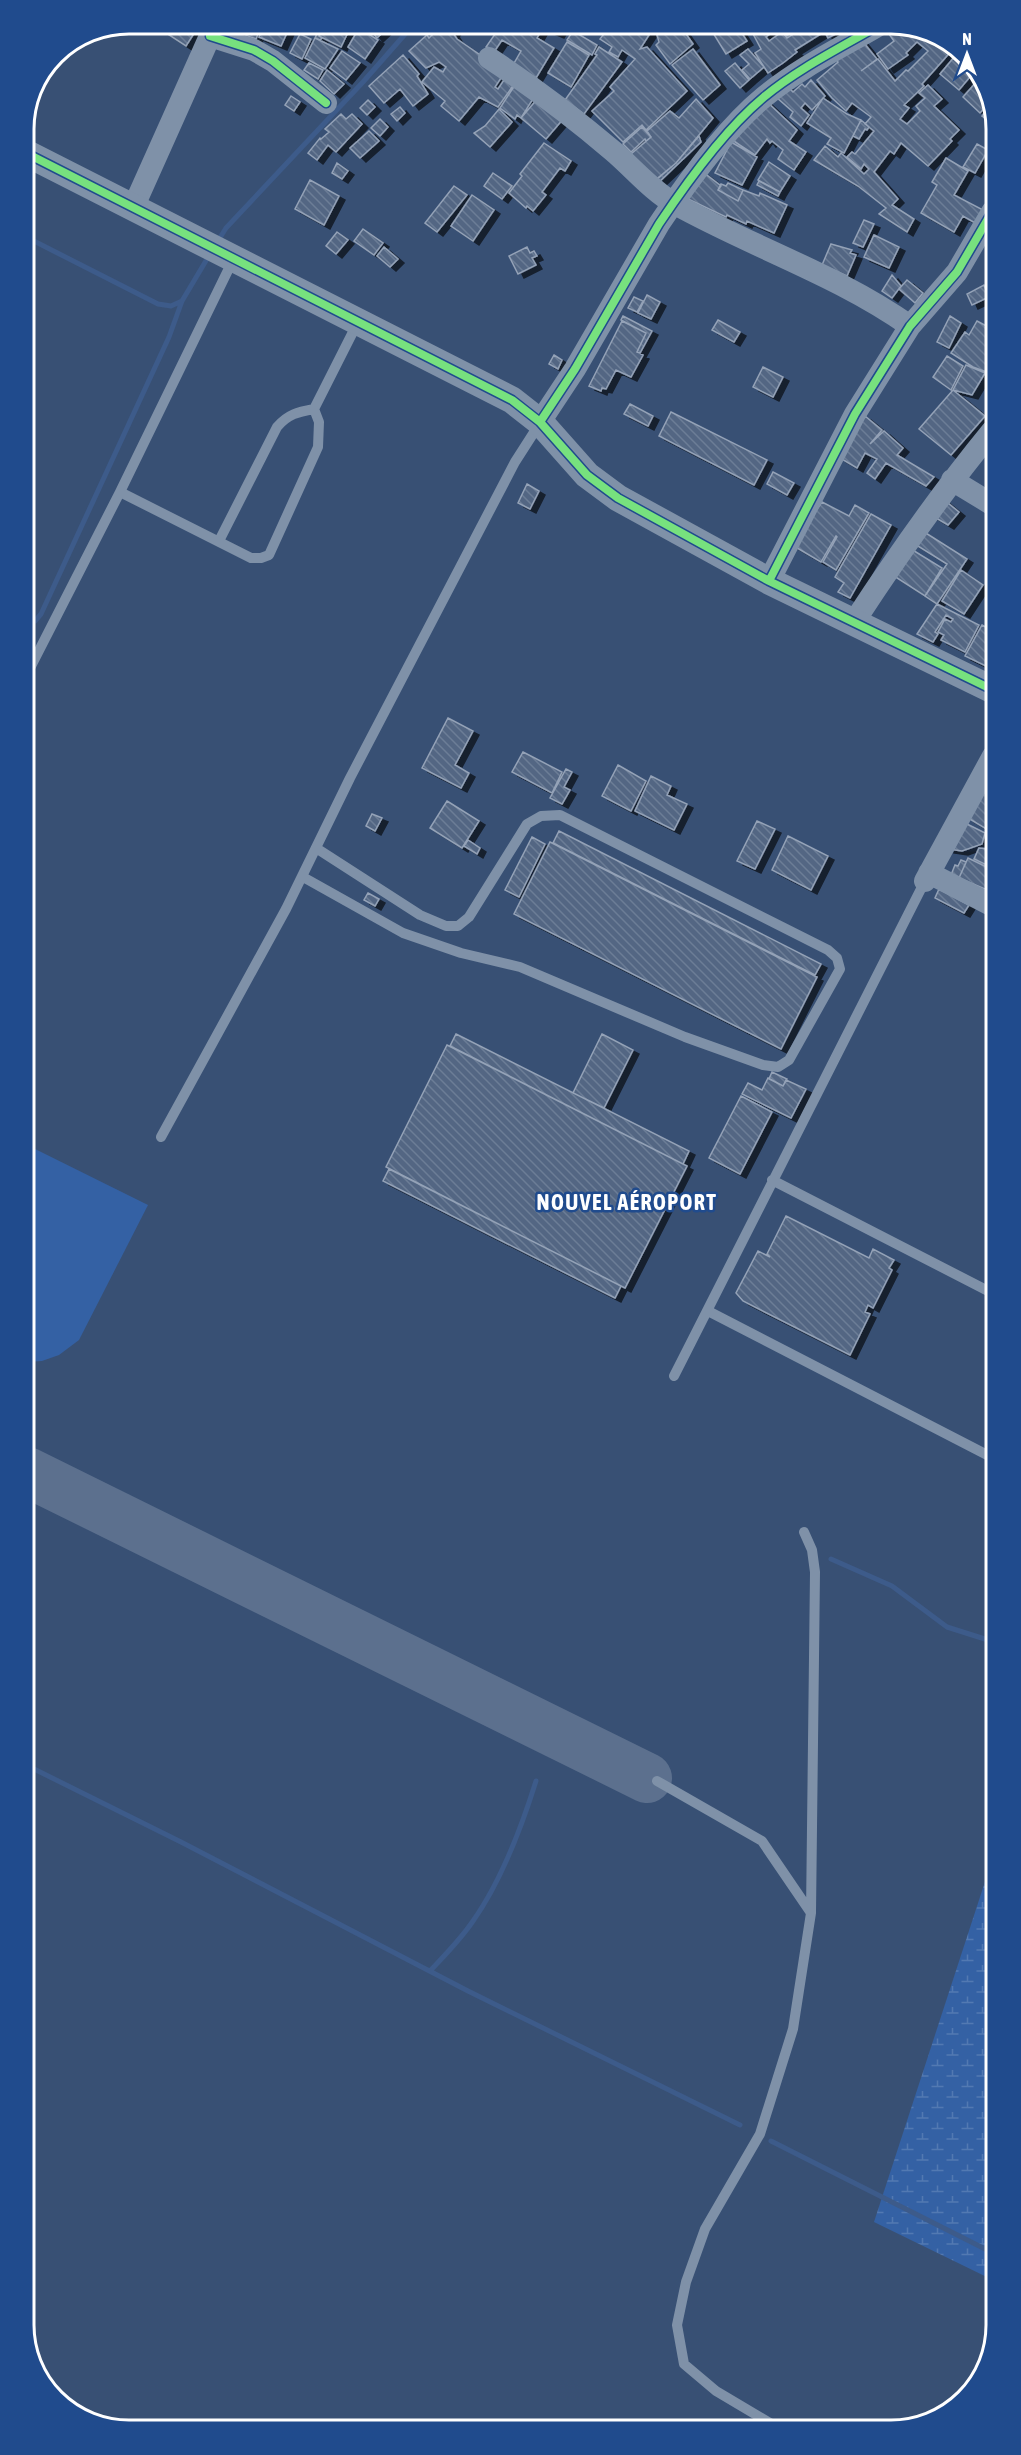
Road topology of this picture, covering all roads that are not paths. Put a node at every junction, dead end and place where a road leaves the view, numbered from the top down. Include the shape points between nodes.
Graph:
1 (208, 34) edge
2 (219, 34) edge
3 (862, 35) edge
4 (489, 58) dead end
5 (326, 103) dead end
6 (35, 158) edge
7 (673, 203) junction
8 (133, 208) junction
9 (986, 223) edge
10 (234, 258) junction
11 (358, 321) junction
12 (910, 326) junction
13 (314, 409) junction
14 (540, 422) junction
15 (986, 438) edge
16 (952, 480) junction
17 (120, 492) junction
18 (986, 501) edge
19 (219, 542) junction
20 (769, 581) junction
21 (854, 622) junction
22 (35, 659) edge
23 (986, 687) edge
24 (986, 769) edge
25 (316, 848) junction
26 (303, 877) junction
27 (927, 877) junction
28 (986, 903) edge
29 (161, 1137) dead end
30 (772, 1180) junction
31 (986, 1290) edge
32 (708, 1311) junction
33 (674, 1376) dead end
34 (986, 1454) edge
35 (804, 1532) dead end
36 (657, 1781) dead end
37 (811, 1913) junction
38 (764, 2420) edge

1 - 8 street
2 - 5 street via 273,61
3 - 7 street via 765,96 736,124
4 - 7 street via 564,110
6 - 8 street
7 - 12 street via 889,311
7 - 14 street
8 - 10 street
9 - 12 street via 957,272
10 - 11 street
10 - 17 lane
11 - 13 lane
11 - 14 street via 512,400
12 - 20 street via 855,414
13 - 19 lane via 296,412 277,427
13 - 19 lane via 319,422 318,447 269,555 251,558
14 - 20 street via 587,475 618,498
14 - 25 lane via 510,472
15 - 16 street
16 - 18 street
16 - 21 street
17 - 19 lane
17 - 22 lane
20 - 21 street
21 - 23 street
24 - 27 street
25 - 26 lane
25 - 26 lane via 420,915 446,926 459,926 527,824 541,816 560,815 828,950 837,958 840,969 789,1060 778,1067 763,1065 520,967 461,953 403,933
26 - 29 lane
27 - 28 street
27 - 30 lane
30 - 31 lane
30 - 32 lane
32 - 33 lane
32 - 34 lane
35 - 37 lane via 815,1572
36 - 37 lane via 762,1841
37 - 38 lane via 793,2029 760,2134 705,2229 686,2282 677,2325 684,2364 716,2391

